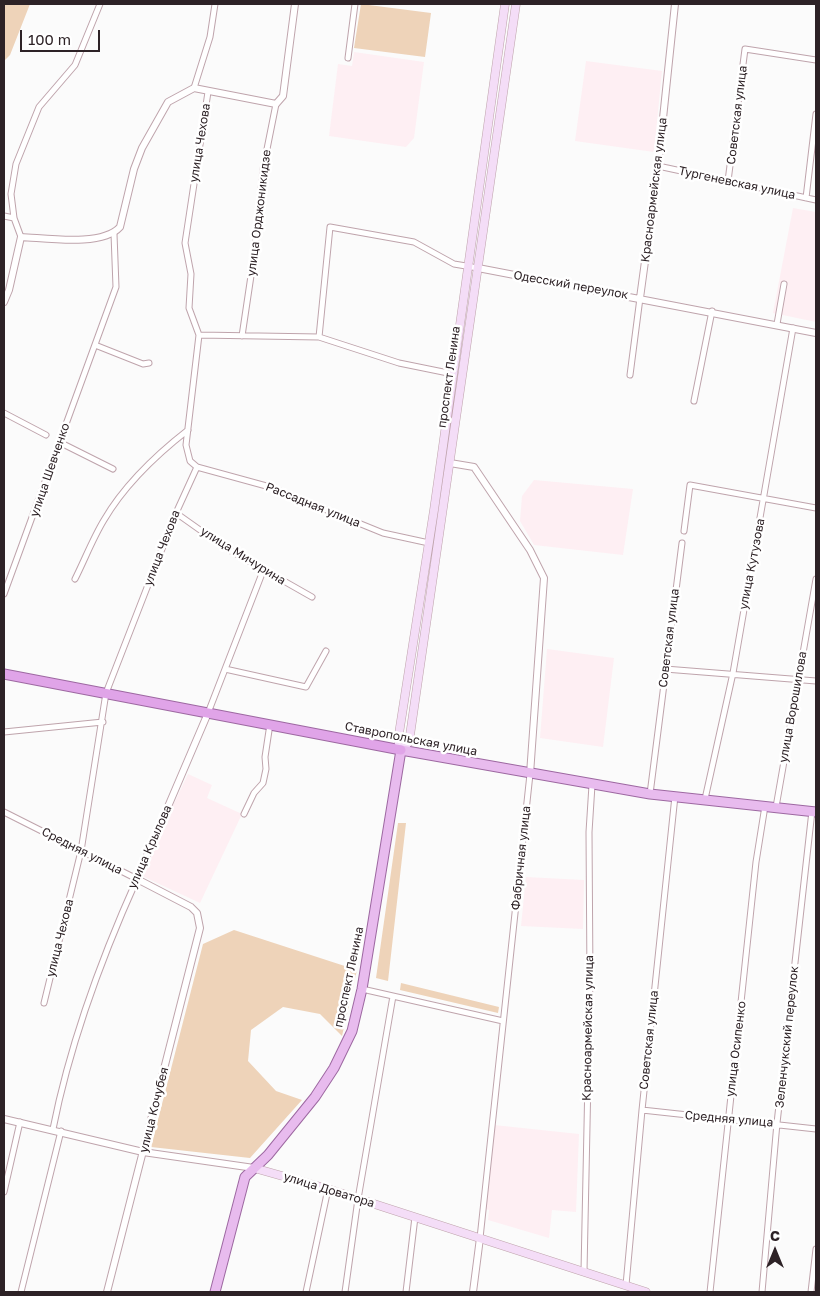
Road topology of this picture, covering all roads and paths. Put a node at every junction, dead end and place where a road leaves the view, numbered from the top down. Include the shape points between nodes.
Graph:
1 (100, 4) edge
2 (215, 4) edge
3 (295, 4) edge
4 (355, 4) edge
5 (505, 4) edge
6 (516, 4) edge
7 (675, 4) edge
8 (348, 58) dead end
9 (816, 60) edge
10 (194, 88) junction
11 (208, 92) junction
12 (276, 104) junction
13 (816, 114) edge
14 (658, 166) junction
15 (728, 181) junction
16 (806, 198) junction
17 (816, 200) edge
18 (4, 216) edge
19 (14, 218) junction
20 (114, 234) junction
21 (20, 237) junction
22 (468, 266) junction
23 (478, 268) junction
24 (784, 284) dead end
25 (640, 298) junction
26 (4, 302) edge
27 (712, 311) junction
28 (777, 324) junction
29 (793, 328) junction
30 (816, 333) edge
31 (200, 335) junction
32 (242, 336) junction
33 (319, 337) junction
34 (95, 345) junction
35 (149, 363) dead end
36 (453, 374) junction
37 (630, 375) dead end
38 (694, 401) dead end
39 (4, 413) edge
40 (188, 430) junction
41 (46, 435) dead end
42 (59, 442) junction
43 (450, 463) junction
44 (197, 467) junction
45 (113, 469) dead end
46 (765, 497) junction
47 (816, 508) edge
48 (176, 513) junction
49 (684, 531) dead end
50 (682, 542) dead end
51 (429, 543) junction
52 (264, 571) junction
53 (75, 579) dead end
54 (816, 579) edge
55 (4, 594) edge
56 (312, 597) dead end
57 (326, 651) dead end
58 (225, 669) junction
59 (665, 669) junction
60 (733, 673) junction
61 (4, 674) edge
62 (798, 678) junction
63 (816, 680) edge
64 (106, 692) junction
65 (208, 713) junction
66 (103, 722) junction
67 (270, 724) junction
68 (4, 732) edge
69 (401, 750) junction
70 (530, 774) junction
71 (592, 785) junction
72 (650, 794) junction
73 (675, 796) junction
74 (705, 799) junction
75 (765, 805) junction
76 (776, 807) junction
77 (814, 811) edge
78 (4, 812) edge
79 (244, 814) dead end
80 (81, 851) junction
81 (137, 879) junction
82 (200, 928) joint
83 (362, 989) junction
84 (393, 996) junction
85 (44, 1003) dead end
86 (503, 1021) junction
87 (642, 1110) junction
88 (4, 1119) edge
89 (728, 1120) junction
90 (20, 1122) junction
91 (777, 1124) junction
92 (53, 1129) junction
93 (816, 1129) edge
94 (61, 1131) junction
95 (143, 1152) junction
96 (254, 1168) junction
97 (328, 1189) junction
98 (4, 1192) edge
99 (358, 1199) junction
100 (414, 1217) junction
101 (480, 1238) junction
102 (816, 1249) edge
103 (584, 1271) junction
104 (626, 1285) junction
105 (21, 1292) edge
106 (107, 1292) edge
107 (215, 1292) edge
108 (306, 1292) edge
109 (345, 1292) edge
110 (406, 1292) edge
111 (473, 1292) edge
112 (646, 1292) edge
113 (710, 1292) edge
114 (762, 1292) edge
115 (811, 1292) edge

1 - 19 street via 75,65 32,118 16,164 11,194
2 - 10 street, улица Чехова via 210,37
3 - 12 street, улица Орджоникидзе via 283,96
4 - 8 street
5 - 22 main road, проспект Ленина
6 - 23 main road, проспект Ленина
7 - 14 street, Красноармейская улица
9 - 15 street, Советская улица via 745,49
10 - 11 street
10 - 20 street via 168,102 153,125 134,169 120,227
11 - 12 street
11 - 31 street, улица Чехова via 185,243 190,274 188,308
12 - 32 street, улица Орджоникидзе via 263,169
13 - 16 street
14 - 15 street, Тургеневская улица
14 - 25 street, Красноармейская улица
15 - 16 street, Тургеневская улица
16 - 17 street, Тургеневская улица
18 - 19 street
19 - 21 street
20 - 21 street via 69,240
20 - 34 street, улица Шевченко via 116,287
21 - 26 street
22 - 23 street, Одесский переулок
22 - 33 street, Одесский переулок via 454,264 414,242 330,227
22 - 36 main road, проспект Ленина
23 - 25 street, Одесский переулок
23 - 43 main road, проспект Ленина
24 - 28 street
25 - 27 street, Одесский переулок
25 - 37 street, Красноармейская улица
27 - 28 street, Одесский переулок
27 - 38 street
28 - 29 street, Одесский переулок
29 - 30 street, Одесский переулок
29 - 46 street, улица Кутузова
31 - 32 street
31 - 40 street
32 - 33 street
33 - 36 street via 399,363
34 - 35 street via 143,364
34 - 42 street, улица Шевченко
36 - 51 main road, проспект Ленина
39 - 41 street
40 - 44 street via 188,453
40 - 53 street via 158,453 115,504 104,519
42 - 45 street
42 - 55 street, улица Шевченко
43 - 69 main road, проспект Ленина via 409,742
43 - 70 street, Фабричная улица via 474,467 530,550 544,578
44 - 48 street, улица Чехова
44 - 51 street, Рассадная улица via 270,487 383,533
46 - 47 street
46 - 49 street via 690,485
46 - 60 street, улица Кутузова
48 - 52 street, улица Мичурина
48 - 64 street, улица Чехова
50 - 59 street, Советская улица
51 - 69 main road, проспект Ленина via 398,740
52 - 56 street, улица Мичурина
52 - 58 street, улица Крылова
54 - 62 street, улица Ворошилова
57 - 58 street via 306,687
58 - 65 street, улица Крылова
59 - 60 street
59 - 72 street, Советская улица
60 - 62 street
60 - 74 street, улица Кутузова
61 - 64 highway, Ставропольская улица
62 - 63 street
62 - 76 street, улица Ворошилова
64 - 65 highway, Ставропольская улица
64 - 66 street, улица Чехова
65 - 67 highway, Ставропольская улица
65 - 81 street, улица Крылова
66 - 68 street
66 - 80 street, улица Чехова
67 - 69 highway, Ставропольская улица
67 - 79 street via 263,783
69 - 70 main road, Ставропольская улица
69 - 83 main road, проспект Ленина
70 - 71 main road, Ставропольская улица
70 - 86 street, Фабричная улица
71 - 72 main road, Ставропольская улица
71 - 103 street, Красноармейская улица
72 - 73 main road, Ставропольская улица
73 - 74 main road, Ставропольская улица
73 - 87 street, Советская улица
74 - 75 main road, Ставропольская улица
75 - 76 main road, Ставропольская улица
75 - 89 street, улица Осипенко
76 - 77 main road, Ставропольская улица
77 - 91 street, Зеленчукский переулок
78 - 80 street, Средняя улица
80 - 81 street, Средняя улица
80 - 85 street, улица Чехова
81 - 82 street, Средняя улица via 191,907 197,913
81 - 92 street, улица Крылова via 108,943 85,1011
82 - 95 street, улица Кочубея
83 - 84 street
83 - 96 main road, проспект Ленина via 352,1031 334,1068 284,1137
84 - 86 street
84 - 99 street
86 - 101 street, Фабричная улица
87 - 89 street, Средняя улица
87 - 104 street, Советская улица
88 - 90 street, улица Доватора
89 - 91 street, Средняя улица
89 - 113 street, улица Осипенко
90 - 92 street, улица Доватора
90 - 98 street
91 - 93 street, Средняя улица
91 - 114 street, Зеленчукский переулок
92 - 94 street, улица Доватора
94 - 95 street, улица Доватора
94 - 105 street
95 - 96 street, улица Доватора
95 - 106 street, улица Кочубея
96 - 97 main road, улица Доватора
96 - 107 main road, проспект Ленина via 245,1177
97 - 99 main road, улица Доватора
97 - 108 street
99 - 100 main road, улица Доватора
99 - 109 street
100 - 101 main road, улица Доватора
100 - 110 street
101 - 103 main road, улица Доватора
101 - 111 street, Фабричная улица
102 - 115 street
103 - 104 main road, улица Доватора
104 - 112 main road, улица Доватора

